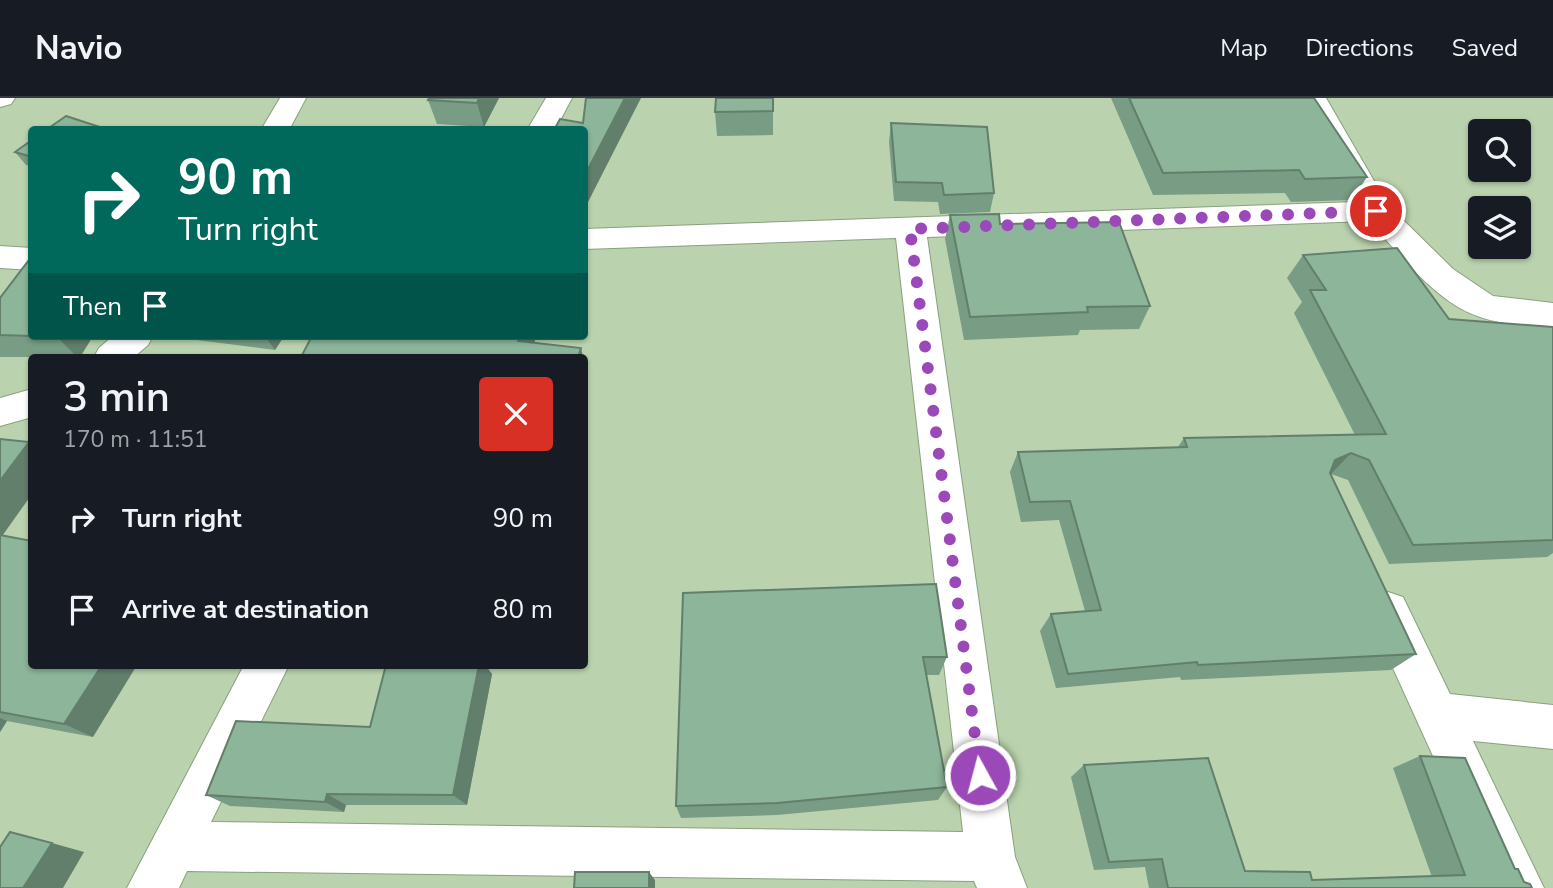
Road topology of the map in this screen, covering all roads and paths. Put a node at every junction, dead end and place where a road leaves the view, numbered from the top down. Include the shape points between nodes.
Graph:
1 (293, 98) edge
2 (559, 98) edge
3 (1314, 98) edge
4 (277, 126) edge
5 (543, 126) edge
6 (1376, 211) junction
7 (910, 229) junction
8 (588, 239) edge
9 (0, 257) edge
10 (28, 274) edge
11 (1553, 315) edge
12 (131, 340) edge
13 (115, 354) edge
14 (28, 404) edge
15 (0, 412) edge
16 (1373, 579) edge
17 (265, 669) edge
18 (1437, 715) junction
19 (1553, 727) edge
20 (173, 846) junction
21 (996, 873) edge
22 (152, 888) edge
23 (1519, 888) edge

1 - 4 street
2 - 5 street
3 - 6 street
6 - 7 street
6 - 11 street via 1455,288 1480,305
7 - 8 street
7 - 21 street
9 - 10 street
12 - 13 street
14 - 15 street
16 - 18 street
17 - 20 street
18 - 19 street
18 - 23 street
20 - 21 street
20 - 22 street

